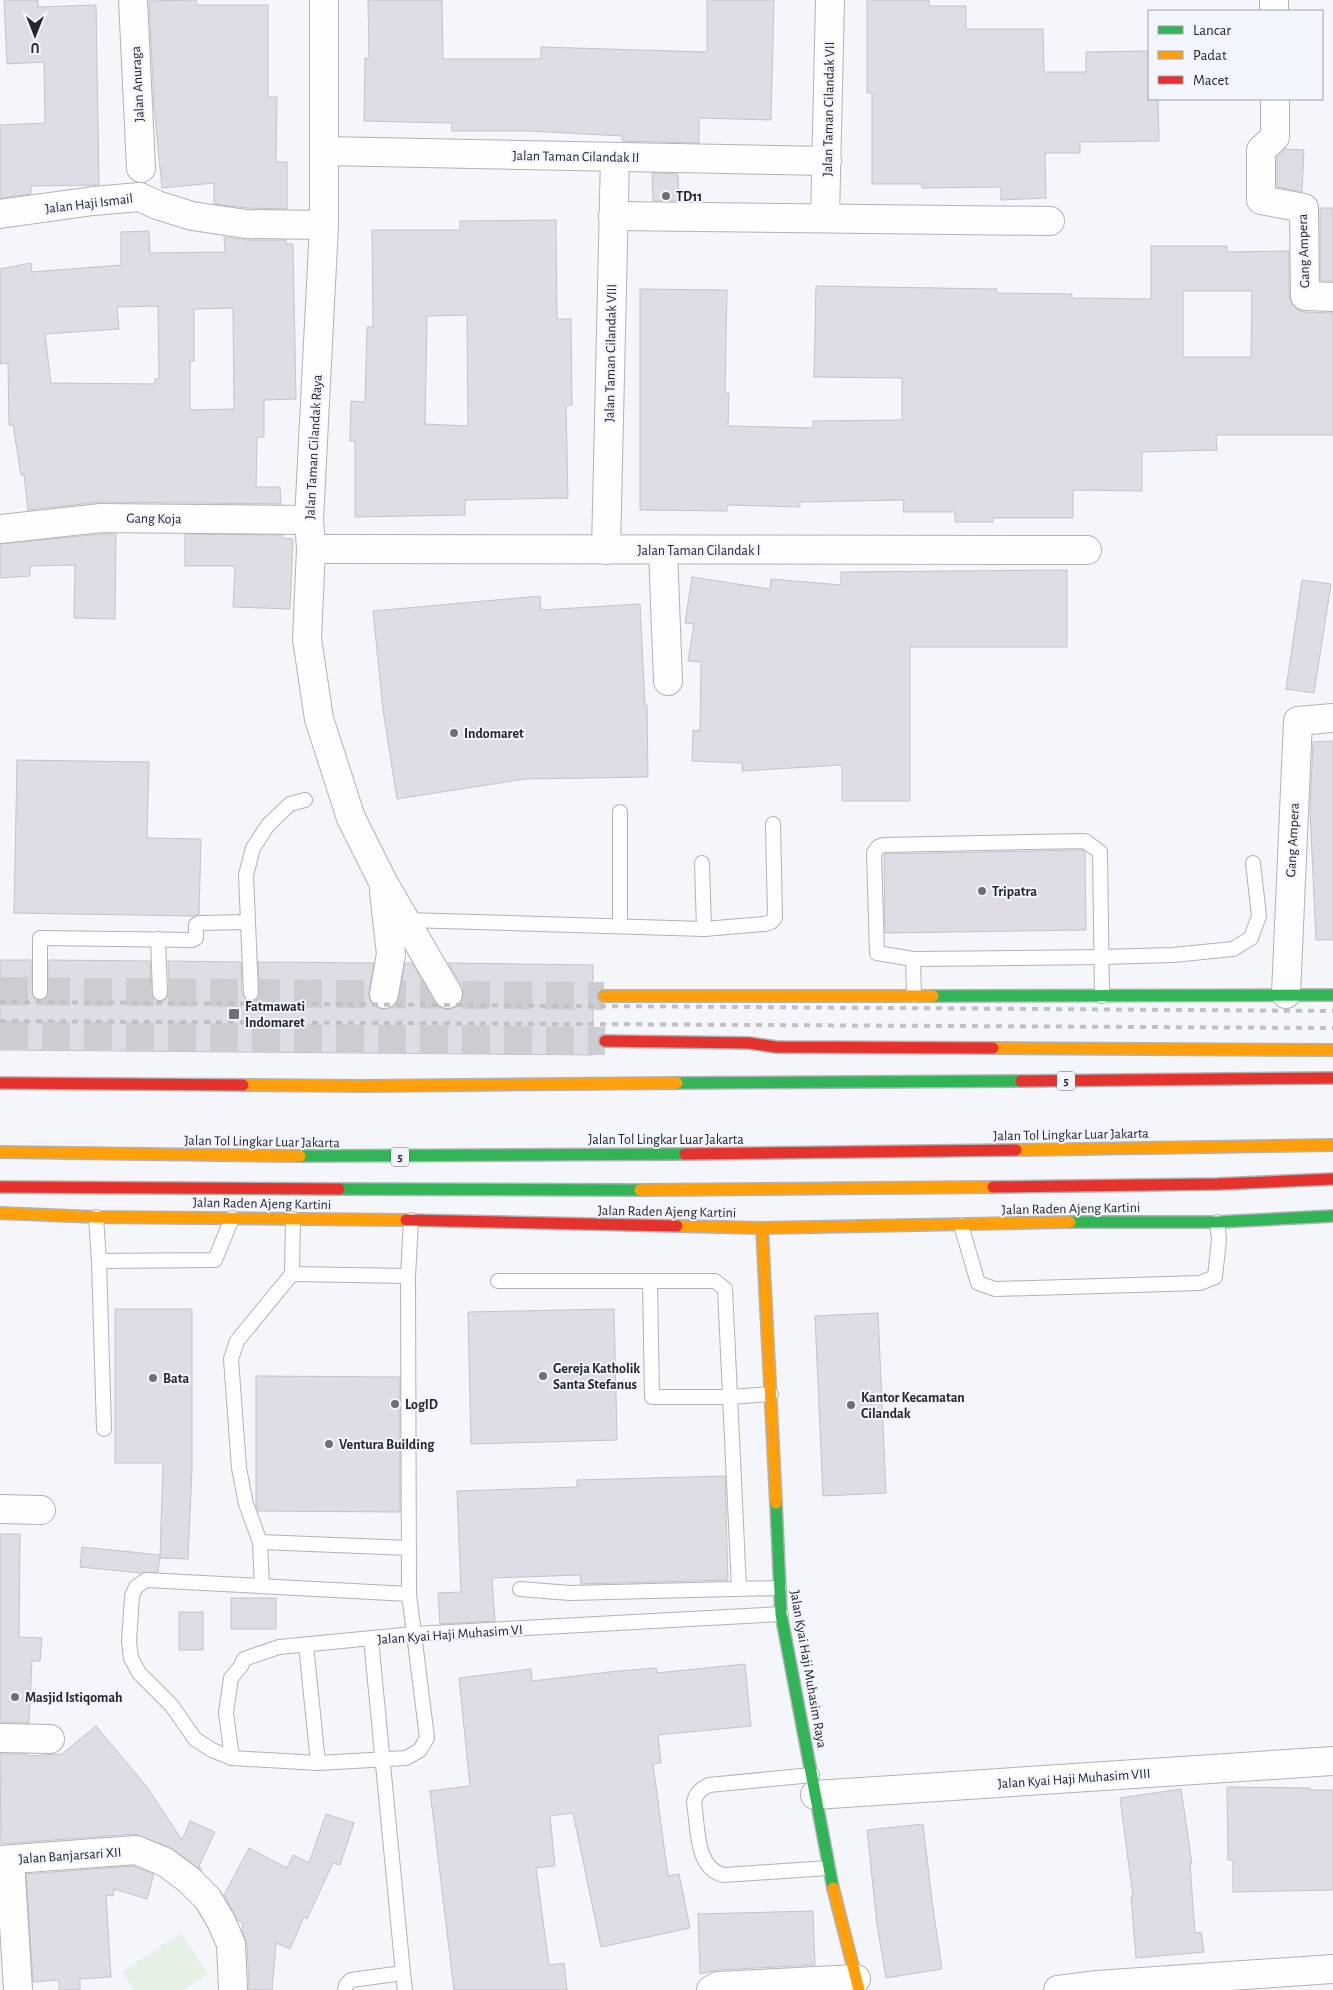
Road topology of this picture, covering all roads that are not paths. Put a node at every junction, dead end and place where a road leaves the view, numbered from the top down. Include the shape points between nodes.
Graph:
1 (133, 0) edge
2 (324, 0) edge
3 (830, 0) edge
4 (1275, 100) edge
5 (325, 151) junction
6 (614, 157) junction
7 (827, 161) junction
8 (141, 168) dead end
9 (0, 214) edge
10 (613, 216) junction
11 (825, 218) junction
12 (1050, 221) dead end
13 (324, 225) junction
14 (1333, 297) edge
15 (309, 520) junction
16 (0, 528) edge
17 (311, 549) junction
18 (606, 550) junction
19 (663, 550) junction
20 (1086, 550) dead end
21 (668, 681) dead end
22 (1333, 718) edge
23 (305, 800) dead end
24 (620, 812) dead end
25 (773, 824) dead end
26 (702, 863) dead end
27 (1253, 863) dead end
28 (383, 882) junction
29 (406, 920) junction
30 (248, 922) junction
31 (620, 926) junction
32 (704, 930) junction
33 (158, 939) junction
34 (1101, 957) junction
35 (913, 959) junction
36 (40, 992) dead end
37 (160, 993) dead end
38 (251, 993) dead end
39 (384, 994) dead end
40 (448, 994) dead end
41 (1286, 994) junction
42 (914, 995) junction
43 (1333, 995) edge
44 (604, 996) tunnel mouth
45 (1102, 996) junction
46 (605, 1046) tunnel mouth
47 (1333, 1050) edge
48 (1333, 1078) edge
49 (0, 1083) edge
50 (1333, 1145) edge
51 (0, 1152) edge
52 (1333, 1178) edge
53 (0, 1187) edge
54 (0, 1213) edge
55 (1333, 1216) edge
56 (96, 1217) junction
57 (232, 1218) junction
58 (287, 1219) junction
59 (411, 1220) junction
60 (1217, 1222) junction
61 (961, 1225) junction
62 (762, 1228) junction
63 (99, 1261) junction
64 (292, 1274) junction
65 (408, 1276) junction
66 (498, 1281) dead end
67 (650, 1281) junction
68 (771, 1394) junction
69 (730, 1397) junction
70 (104, 1429) dead end
71 (0, 1509) edge
72 (41, 1510) dead end
73 (260, 1542) junction
74 (409, 1548) junction
75 (262, 1586) junction
76 (739, 1588) junction
77 (779, 1588) junction
78 (520, 1589) dead end
79 (409, 1594) junction
80 (782, 1614) junction
81 (414, 1634) junction
82 (370, 1639) junction
83 (306, 1645) junction
84 (0, 1738) edge
85 (50, 1739) dead end
86 (232, 1758) junction
87 (383, 1759) junction
88 (1333, 1761) edge
89 (318, 1763) junction
90 (813, 1785) junction
91 (5, 1860) edge
92 (828, 1868) junction
93 (1333, 1969) edge
94 (403, 1973) junction
95 (1250, 1983) edge
96 (857, 1984) edge
97 (18, 1990) edge
98 (233, 1990) edge
99 (345, 1990) edge
100 (406, 1990) edge
101 (711, 1990) edge
102 (1058, 1990) edge

1 - 8 street, Jalan Anuraga
2 - 5 street, Jalan Taman Cilandak Raya
3 - 7 street, Jalan Taman Cilandak VII
4 - 14 street, Gang Ampera via 1275,137 1262,150 1261,200 1304,208 1305,296
5 - 6 street, Jalan Taman Cilandak II
5 - 13 street, Jalan Taman Cilandak Raya
6 - 7 street, Jalan Taman Cilandak II
6 - 10 street, Jalan Taman Cilandak VIII
7 - 11 street, Jalan Taman Cilandak VII
9 - 13 street, Jalan Haji Ismail via 140,197 157,206 192,216 246,224
10 - 11 street
10 - 18 street, Jalan Taman Cilandak VIII
11 - 12 street
13 - 15 street, Jalan Taman Cilandak Raya
15 - 16 street, Gang Koja via 101,518
15 - 17 street, Jalan Taman Cilandak Raya
17 - 18 street, Jalan Taman Cilandak I
17 - 28 street, Jalan Taman Cilandak Raya via 307,639 319,719 352,818
18 - 19 street, Jalan Taman Cilandak I
19 - 20 street, Jalan Taman Cilandak I
19 - 21 street
22 - 41 street, Gang Ampera via 1298,721
23 - 30 lane via 290,804 268,825 253,848 246,875
24 - 31 lane
25 - 32 lane via 775,918 765,924
26 - 32 lane
27 - 34 lane via 1258,916 1251,938 1239,946 1173,955
28 - 29 street, Jalan Taman Cilandak Raya
28 - 39 street, Jalan Taman Cilandak Raya via 391,954
29 - 31 lane
29 - 40 street, Jalan Taman Cilandak Raya
30 - 33 lane via 199,923 196,925 196,938 192,940
30 - 38 lane
31 - 32 lane
33 - 36 lane via 40,938
33 - 37 lane
34 - 35 lane
34 - 35 lane via 1100,852 1085,841 883,845 874,853 877,953
34 - 45 lane
35 - 42 lane
41 - 43 main road
41 - 45 main road
42 - 44 main road
42 - 45 main road
46 - 47 main road via 751,1051 776,1047
48 - 49 main road, 5 via 363,1086
50 - 51 main road, Jalan Tol Lingkar Luar Jakarta / 5 via 356,1157
52 - 53 main road via 1143,1185 714,1190
54 - 56 main road, Jalan Raden Ajeng Kartini
55 - 60 main road, Jalan Raden Ajeng Kartini
56 - 57 main road, Jalan Raden Ajeng Kartini
56 - 63 lane
57 - 58 main road, Jalan Raden Ajeng Kartini
57 - 63 lane via 215,1260
58 - 59 main road, Jalan Raden Ajeng Kartini
58 - 64 lane
59 - 62 main road, Jalan Raden Ajeng Kartini
59 - 65 lane
60 - 61 main road, Jalan Raden Ajeng Kartini
60 - 61 lane via 1219,1239 1215,1277 1200,1284 995,1288 978,1283
61 - 62 main road, Jalan Raden Ajeng Kartini
62 - 68 main road, Jalan Kyai Haji Muhasim Raya
63 - 70 lane
64 - 65 lane
64 - 73 lane via 237,1341 231,1359 239,1468 246,1504
65 - 74 lane
66 - 67 lane
67 - 69 lane via 715,1281 725,1288
67 - 69 lane via 652,1397
68 - 69 lane
68 - 77 main road, Jalan Kyai Haji Muhasim Raya
69 - 76 lane
71 - 72 street
73 - 74 lane
73 - 75 lane
74 - 79 lane
75 - 79 lane
75 - 86 lane via 146,1580 136,1587 132,1596 129,1641 131,1658 139,1673 172,1706 195,1739
76 - 77 lane
76 - 78 lane via 570,1592
77 - 80 main road, Jalan Kyai Haji Muhasim Raya
79 - 81 lane
80 - 81 lane, Jalan Kyai Haji Muhasim VI
80 - 90 main road, Jalan Kyai Haji Muhasim Raya
81 - 82 lane, Jalan Kyai Haji Muhasim VI
81 - 87 lane via 427,1738 420,1750 406,1758
82 - 83 lane
82 - 87 lane, Jalan Kyai Haji Muhasim VI
83 - 86 lane via 279,1647 244,1659 231,1678 226,1713
83 - 89 lane
84 - 85 street
86 - 89 lane
87 - 89 lane
87 - 94 lane, Jalan Kyai Haji Muhasim VI
88 - 90 street, Jalan Kyai Haji Muhasim VIII
90 - 92 main road, Jalan Kyai Haji Muhasim Raya
90 - 92 lane via 710,1785 704,1788 694,1802 702,1856 710,1869 724,1875
91 - 97 street
91 - 98 street, Jalan Banjarsari XII via 136,1850 165,1862 208,1899 221,1921 231,1944
92 - 96 main road, Jalan Kyai Haji Muhasim Raya
93 - 95 street
94 - 99 lane via 351,1980
94 - 100 lane, Jalan Kyai Haji Muhasim VI
95 - 102 street via 1097,1986
96 - 101 street via 718,1986

